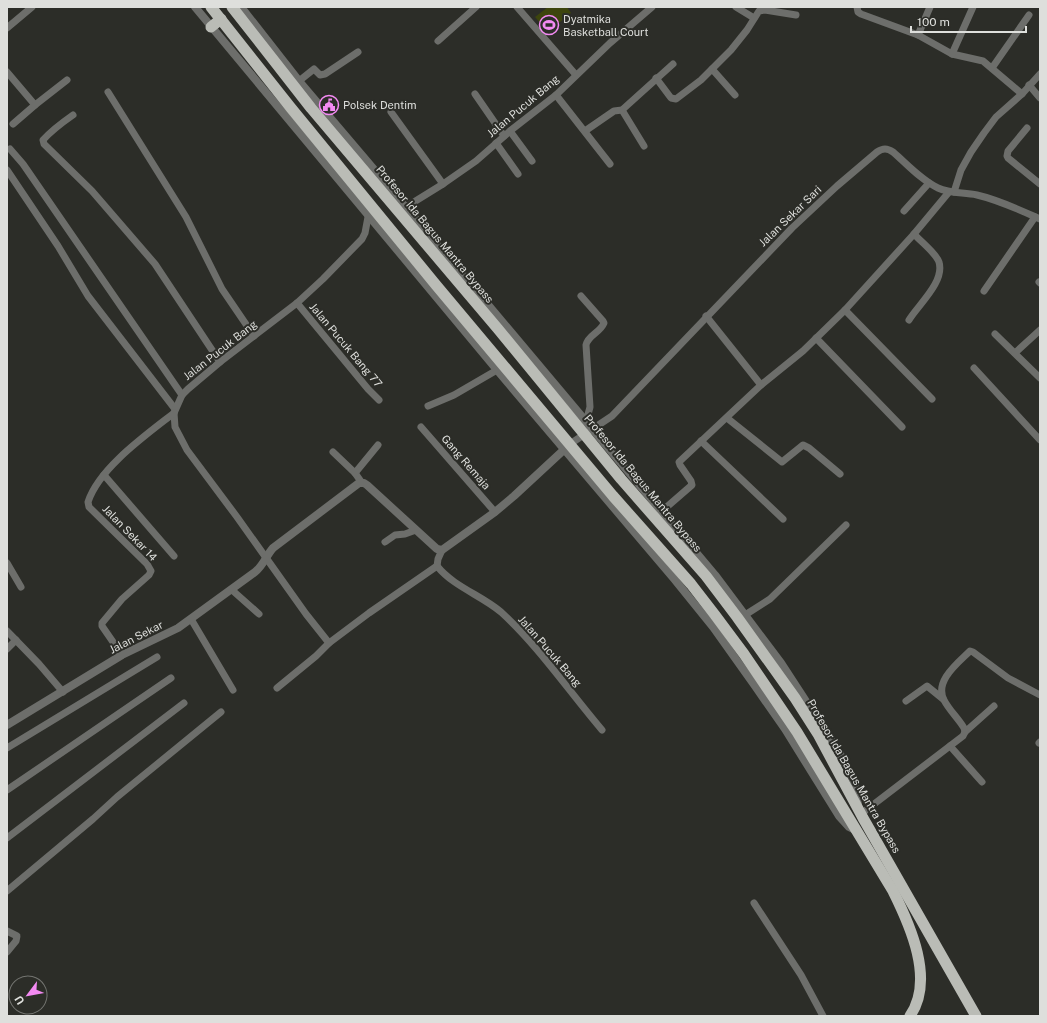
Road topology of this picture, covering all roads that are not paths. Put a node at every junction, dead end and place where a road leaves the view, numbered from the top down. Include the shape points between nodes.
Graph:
1 (32, 7) edge
2 (195, 7) edge
3 (211, 7) edge
4 (232, 7) edge
5 (241, 7) edge
6 (476, 7) edge
7 (517, 7) edge
8 (652, 7) edge
9 (736, 7) edge
10 (857, 7) edge
11 (930, 7) edge
12 (973, 7) edge
13 (796, 15) dead end
14 (1029, 15) dead end
15 (754, 18) junction
16 (221, 19) junction
17 (211, 27) junction
18 (7, 28) edge
19 (918, 35) junction
20 (438, 41) dead end
21 (358, 52) dead end
22 (952, 54) junction
23 (673, 64) dead end
24 (992, 68) junction
25 (712, 69) junction
26 (7, 72) edge
27 (1040, 74) edge
28 (576, 75) junction
29 (656, 78) junction
30 (67, 80) dead end
31 (299, 81) junction
32 (1029, 85) junction
33 (108, 92) dead end
34 (475, 94) dead end
35 (1022, 94) junction
36 (556, 95) junction
37 (735, 96) dead end
38 (1040, 98) edge
39 (34, 105) junction
40 (622, 110) junction
41 (391, 112) dead end
42 (73, 114) dead end
43 (13, 124) dead end
44 (1027, 128) dead end
45 (585, 131) junction
46 (507, 134) junction
47 (339, 141) junction
48 (496, 143) junction
49 (644, 146) dead end
50 (10, 148) dead end
51 (328, 154) junction
52 (532, 161) dead end
53 (610, 164) dead end
54 (7, 170) edge
55 (518, 174) dead end
56 (929, 183) junction
57 (443, 184) junction
58 (1040, 184) edge
59 (951, 192) junction
60 (402, 209) junction
61 (904, 211) dead end
62 (368, 216) junction
63 (1037, 218) edge
64 (914, 234) junction
65 (434, 288) junction
66 (984, 291) dead end
67 (582, 296) dead end
68 (297, 303) junction
69 (845, 310) junction
70 (706, 316) junction
71 (909, 320) dead end
72 (1040, 330) edge
73 (995, 334) dead end
74 (254, 336) junction
75 (816, 338) junction
76 (1015, 353) junction
77 (220, 362) junction
78 (974, 368) dead end
79 (497, 370) junction
80 (1040, 378) edge
81 (761, 385) junction
82 (182, 395) junction
83 (932, 399) dead end
84 (379, 400) dead end
85 (428, 406) dead end
86 (174, 411) junction
87 (727, 418) junction
88 (421, 427) dead end
89 (902, 427) dead end
90 (587, 428) junction
91 (1040, 440) edge
92 (701, 441) junction
93 (378, 445) dead end
94 (567, 447) junction
95 (333, 452) dead end
96 (355, 473) junction
97 (840, 474) dead end
98 (104, 475) junction
99 (362, 482) junction
100 (495, 512) junction
101 (661, 512) junction
102 (783, 519) dead end
103 (846, 525) dead end
104 (416, 530) junction
105 (385, 542) dead end
106 (442, 550) junction
107 (174, 556) dead end
108 (266, 558) junction
109 (7, 563) edge
110 (437, 566) junction
111 (21, 587) dead end
112 (232, 590) junction
113 (259, 614) dead end
114 (745, 615) junction
115 (191, 619) junction
116 (7, 631) edge
117 (16, 640) junction
118 (329, 643) junction
119 (7, 649) edge
120 (122, 655) junction
121 (157, 657) dead end
122 (171, 678) dead end
123 (277, 688) dead end
124 (234, 690) dead end
125 (63, 692) junction
126 (1040, 695) edge
127 (944, 699) junction
128 (906, 701) dead end
129 (184, 703) dead end
130 (994, 706) dead end
131 (221, 712) dead end
132 (7, 724) edge
133 (602, 730) dead end
134 (965, 732) junction
135 (950, 746) junction
136 (7, 748) edge
137 (982, 782) dead end
138 (7, 790) edge
139 (859, 810) junction
140 (857, 832) junction
141 (7, 838) edge
142 (7, 891) edge
143 (754, 903) dead end
144 (7, 931) edge
145 (7, 952) edge
146 (823, 1016) edge
147 (910, 1016) edge
148 (976, 1016) edge

1 - 18 street
2 - 17 street
3 - 16 highway
4 - 47 highway, Profesor Ida Bagus Mantra Bypass
5 - 31 street
6 - 20 street
7 - 28 street
8 - 28 street, Jalan Pucuk Bang
9 - 15 street
10 - 19 street via 861,14
11 - 19 street
12 - 22 street
13 - 15 street via 762,10
14 - 24 street
15 - 25 street via 731,50
16 - 17 highway
16 - 51 highway
17 - 62 street
19 - 22 street
21 - 31 street via 325,74 320,75 314,68
22 - 24 street via 983,61
23 - 29 street
24 - 35 street
25 - 29 street via 676,99 671,98
25 - 37 street
26 - 39 street
27 - 32 street
28 - 36 street, Jalan Pucuk Bang
29 - 40 street
30 - 39 street
31 - 60 street
32 - 35 street
32 - 38 street
33 - 74 street via 186,218 222,289
34 - 46 street
35 - 59 street via 996,117 970,152
36 - 45 street
36 - 46 street, Jalan Pucuk Bang
39 - 43 street
40 - 45 street via 614,111
40 - 49 street
41 - 57 street
42 - 77 street via 43,140 44,144 92,191 155,264
44 - 58 street via 1008,151 1007,156
45 - 53 street
46 - 48 street, Jalan Pucuk Bang
46 - 52 street
47 - 51 highway
47 - 60 highway, Profesor Ida Bagus Mantra Bypass
48 - 55 street
48 - 57 street, Jalan Pucuk Bang
50 - 82 street
51 - 65 highway
54 - 86 street via 88,296
56 - 59 street, Jalan Sekar Sari
56 - 61 street
56 - 70 street, Jalan Sekar Sari via 893,152 882,149 792,228
57 - 60 street, Jalan Pucuk Bang
59 - 63 street, Jalan Sekar Sari via 990,198
59 - 64 street
60 - 90 highway, Profesor Ida Bagus Mantra Bypass via 498,329
62 - 65 street
62 - 68 street, Jalan Pucuk Bang via 362,239
63 - 66 street
64 - 69 street
64 - 71 street via 939,261 939,270 935,284
65 - 79 street
65 - 94 highway
67 - 90 street via 604,324 589,338 586,345 590,407
68 - 74 street, Jalan Pucuk Bang
68 - 84 street, Jalan Pucuk Bang 77
69 - 75 street
69 - 83 street
70 - 81 street
70 - 90 street, Jalan Sekar Sari via 612,416
72 - 76 street
73 - 76 street
74 - 77 street, Jalan Pucuk Bang
75 - 81 street
75 - 89 street
76 - 80 street
77 - 82 street, Jalan Pucuk Bang
78 - 91 street
79 - 85 street via 454,395
79 - 94 street
81 - 87 street
82 - 86 street, Jalan Pucuk Bang
86 - 98 street, Jalan Sekar 14 via 138,441
86 - 108 street via 175,427 187,450
87 - 92 street
87 - 97 street via 782,462 803,445
88 - 100 street, Gang Remaja
90 - 94 street, Jalan Sekar Sari
90 - 101 street
90 - 139 highway, Profesor Ida Bagus Mantra Bypass via 621,479 706,576 795,698 818,734
92 - 101 street via 679,464 692,485
92 - 102 street
93 - 96 street
94 - 100 street
94 - 140 highway via 691,584 719,620 797,732
95 - 96 street
96 - 99 street
98 - 107 street
98 - 120 street, Jalan Sekar 14 via 88,504 151,571 102,623
99 - 104 street
99 - 108 street, Jalan Sekar via 282,540
100 - 106 street
101 - 114 street via 715,575
103 - 114 street via 770,599
104 - 105 street via 396,535
104 - 106 street via 437,549
106 - 110 street
108 - 112 street, Jalan Sekar via 259,569
108 - 118 street
109 - 111 street
110 - 118 street
110 - 133 street, Jalan Pucuk Bang via 449,578 499,611 522,633
112 - 113 street
112 - 115 street, Jalan Sekar
114 - 139 street via 790,675 839,752 854,781
115 - 120 street, Jalan Sekar via 172,632
115 - 124 street
116 - 117 street
117 - 119 street
117 - 125 street
118 - 123 street
120 - 125 street, Jalan Sekar
121 - 136 street
122 - 138 street
125 - 132 street, Jalan Sekar
126 - 127 street via 1008,678 972,651 946,676 942,690
127 - 128 street via 927,686
127 - 134 street
129 - 141 street
130 - 134 street
131 - 142 street
134 - 135 street
135 - 137 street
135 - 139 street
139 - 140 highway
139 - 148 highway, Profesor Ida Bagus Mantra Bypass
140 - 147 highway via 893,891 917,950 920,983 917,1003
143 - 146 street via 801,975
144 - 145 street via 17,936

